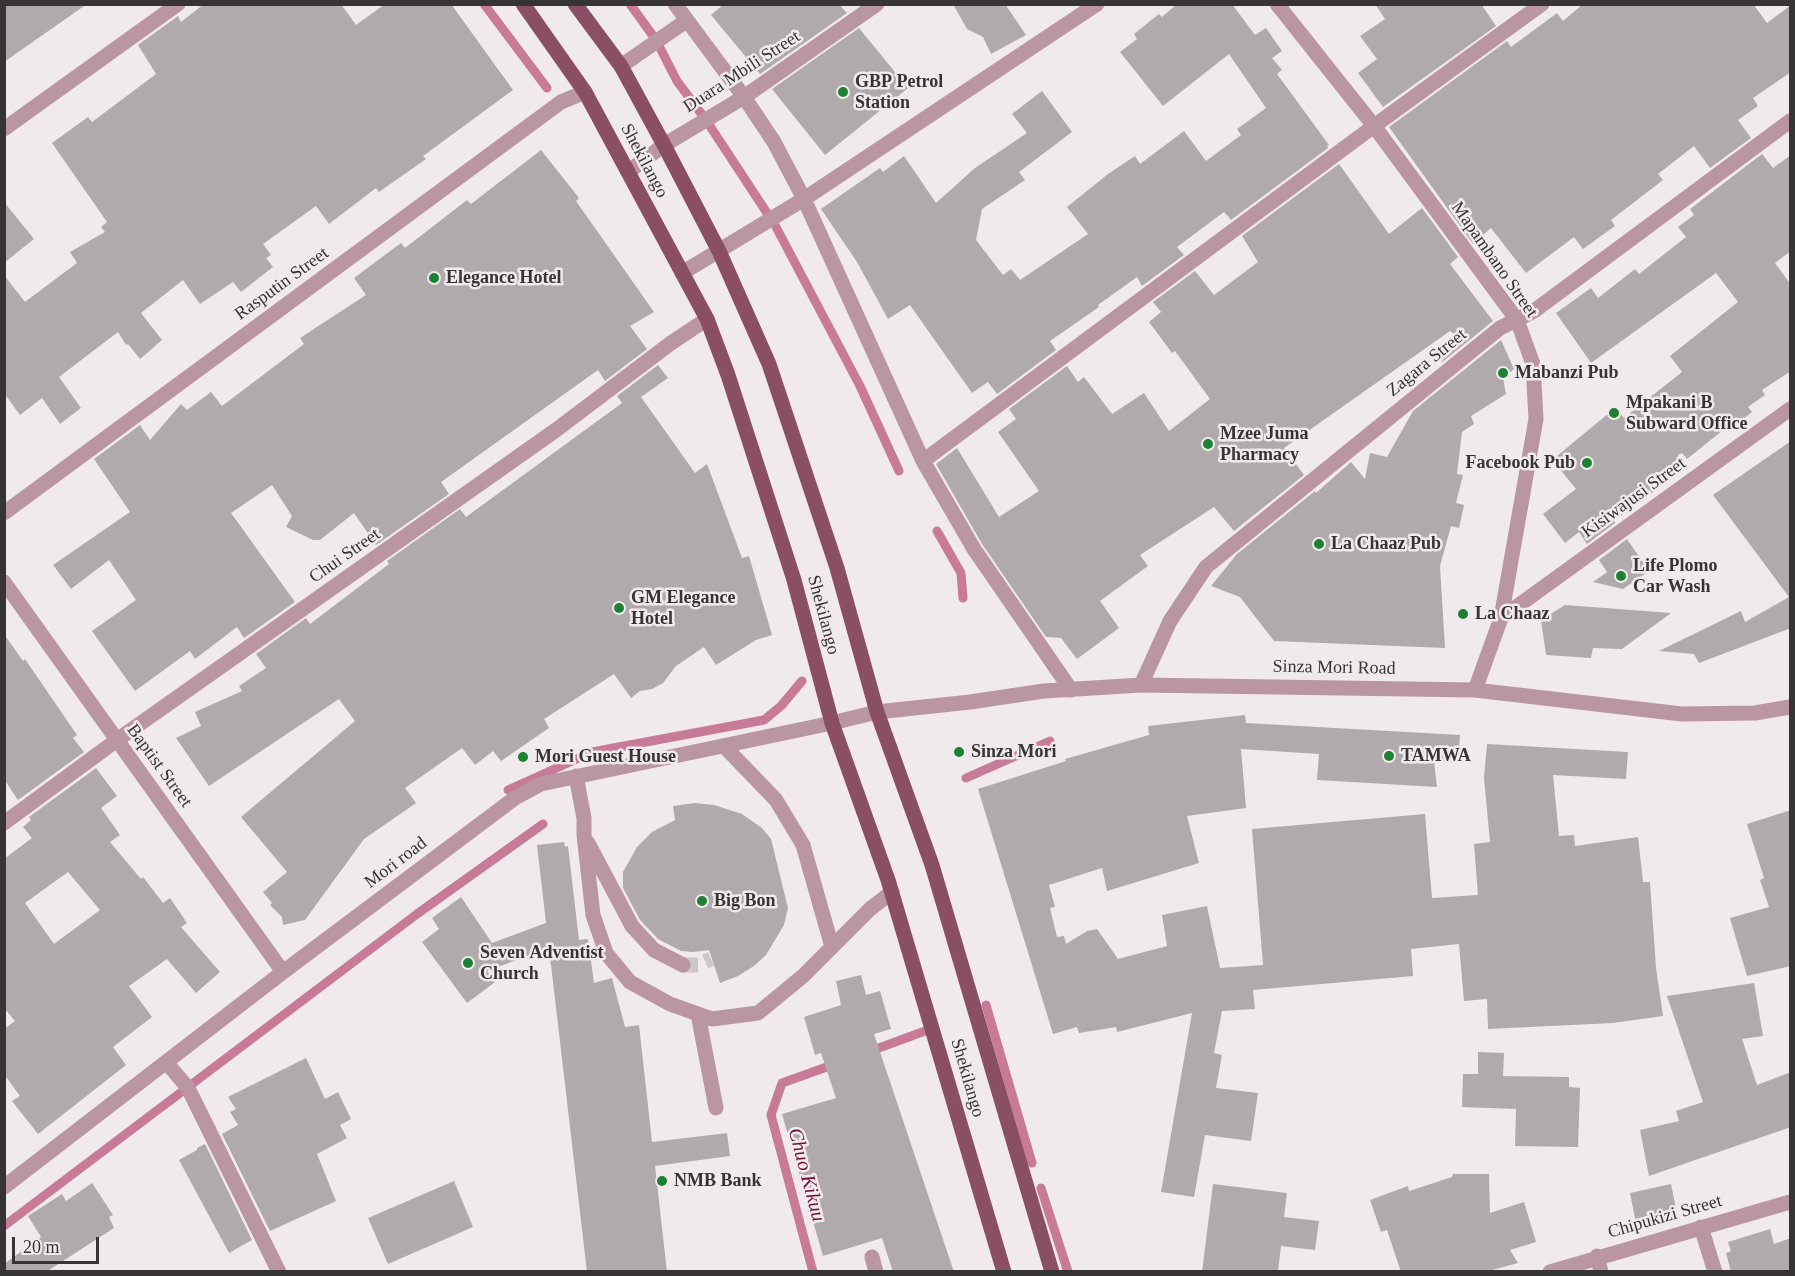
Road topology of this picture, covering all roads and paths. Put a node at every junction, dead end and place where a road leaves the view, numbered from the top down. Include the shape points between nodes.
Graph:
1 (178, 4) edge
2 (523, 4) edge
3 (575, 4) edge
4 (675, 4) edge
5 (877, 4) edge
6 (1097, 4) edge
7 (1277, 4) edge
8 (1542, 4) edge
9 (687, 21) junction
10 (621, 66) junction
11 (585, 92) junction
12 (744, 97) junction
13 (1791, 122) edge
14 (1374, 126) junction
15 (4, 129) edge
16 (664, 145) junction
17 (628, 172) junction
18 (804, 199) junction
19 (719, 251) junction
20 (682, 273) junction
21 (706, 319) junction
22 (1517, 320) junction
23 (1791, 410) edge
24 (923, 461) junction
25 (4, 513) edge
26 (4, 582) edge
27 (1501, 618) junction
28 (1141, 685) junction
29 (1071, 690) junction
30 (1475, 690) junction
31 (1791, 707) edge
32 (877, 712) junction
33 (832, 723) junction
34 (117, 740) junction
35 (724, 746) junction
36 (576, 776) junction
37 (4, 823) edge
38 (584, 835) junction
39 (892, 892) junction
40 (832, 947) junction
41 (683, 965) tunnel mouth
42 (283, 972) junction
43 (698, 1014) junction
44 (166, 1062) junction
45 (716, 1108) dead end
46 (4, 1187) edge
47 (1791, 1202) edge
48 (1701, 1227) junction
49 (1599, 1264) edge
50 (279, 1272) edge
51 (1004, 1272) edge
52 (1052, 1272) edge
53 (1550, 1272) edge
54 (1715, 1272) edge

1 - 15 street
2 - 11 main road, Shekilango
3 - 10 main road, Shekilango
4 - 9 street
5 - 12 street, Duara Mbili Street
6 - 18 street
7 - 14 street, Mapambano Street
8 - 14 street
9 - 10 street
9 - 12 street
10 - 16 main road, Shekilango
11 - 17 main road, Shekilango
11 - 25 street, Rasputin Street via 561,102
12 - 16 street, Duara Mbili Street
12 - 18 street via 774,142
13 - 22 street, Zagara Street
14 - 22 street, Mapambano Street
14 - 24 street
16 - 17 street, Duara Mbili Street
16 - 19 main road, Shekilango
17 - 20 main road, Shekilango
18 - 19 street
18 - 24 street
19 - 20 street
19 - 32 main road, Shekilango via 769,364 837,568
20 - 21 main road, Shekilango
21 - 33 main road, Shekilango via 794,580
21 - 34 street, Chui Street via 517,458
22 - 27 street, Mapambano Street via 1533,364 1536,419
22 - 28 street, Zagara Street via 1500,328 1206,567 1170,621
23 - 27 street, Kisiwajusi Street
24 - 29 street via 974,549
26 - 34 street, Baptist Street
27 - 30 street, Mapambano Street
28 - 29 street, Sinza Mori Road
28 - 30 street, Sinza Mori Road
29 - 32 street, Sinza Mori Road
30 - 31 street, Sinza Mori Road via 1682,714 1755,713
32 - 33 street, Mori road
32 - 52 main road, Shekilango via 932,865
33 - 35 street, Mori road
33 - 39 main road, Shekilango
34 - 37 street, Chui Street
34 - 42 street, Baptist Street
35 - 36 street, Mori road
35 - 40 street via 776,800 803,846
36 - 38 street
36 - 42 street, Mori road via 541,784 515,798
38 - 41 street via 632,926 654,950
38 - 43 street via 593,915 606,953 630,982
39 - 40 street
39 - 51 main road, Shekilango
40 - 43 street via 758,1013 712,1019
42 - 44 street, Mori road
43 - 45 street
44 - 46 street, Mori road
44 - 50 street via 188,1088
47 - 48 street, Chipukizi Street
48 - 49 street, Chipukizi Street
48 - 54 street
49 - 53 street, Chipukizi Street

